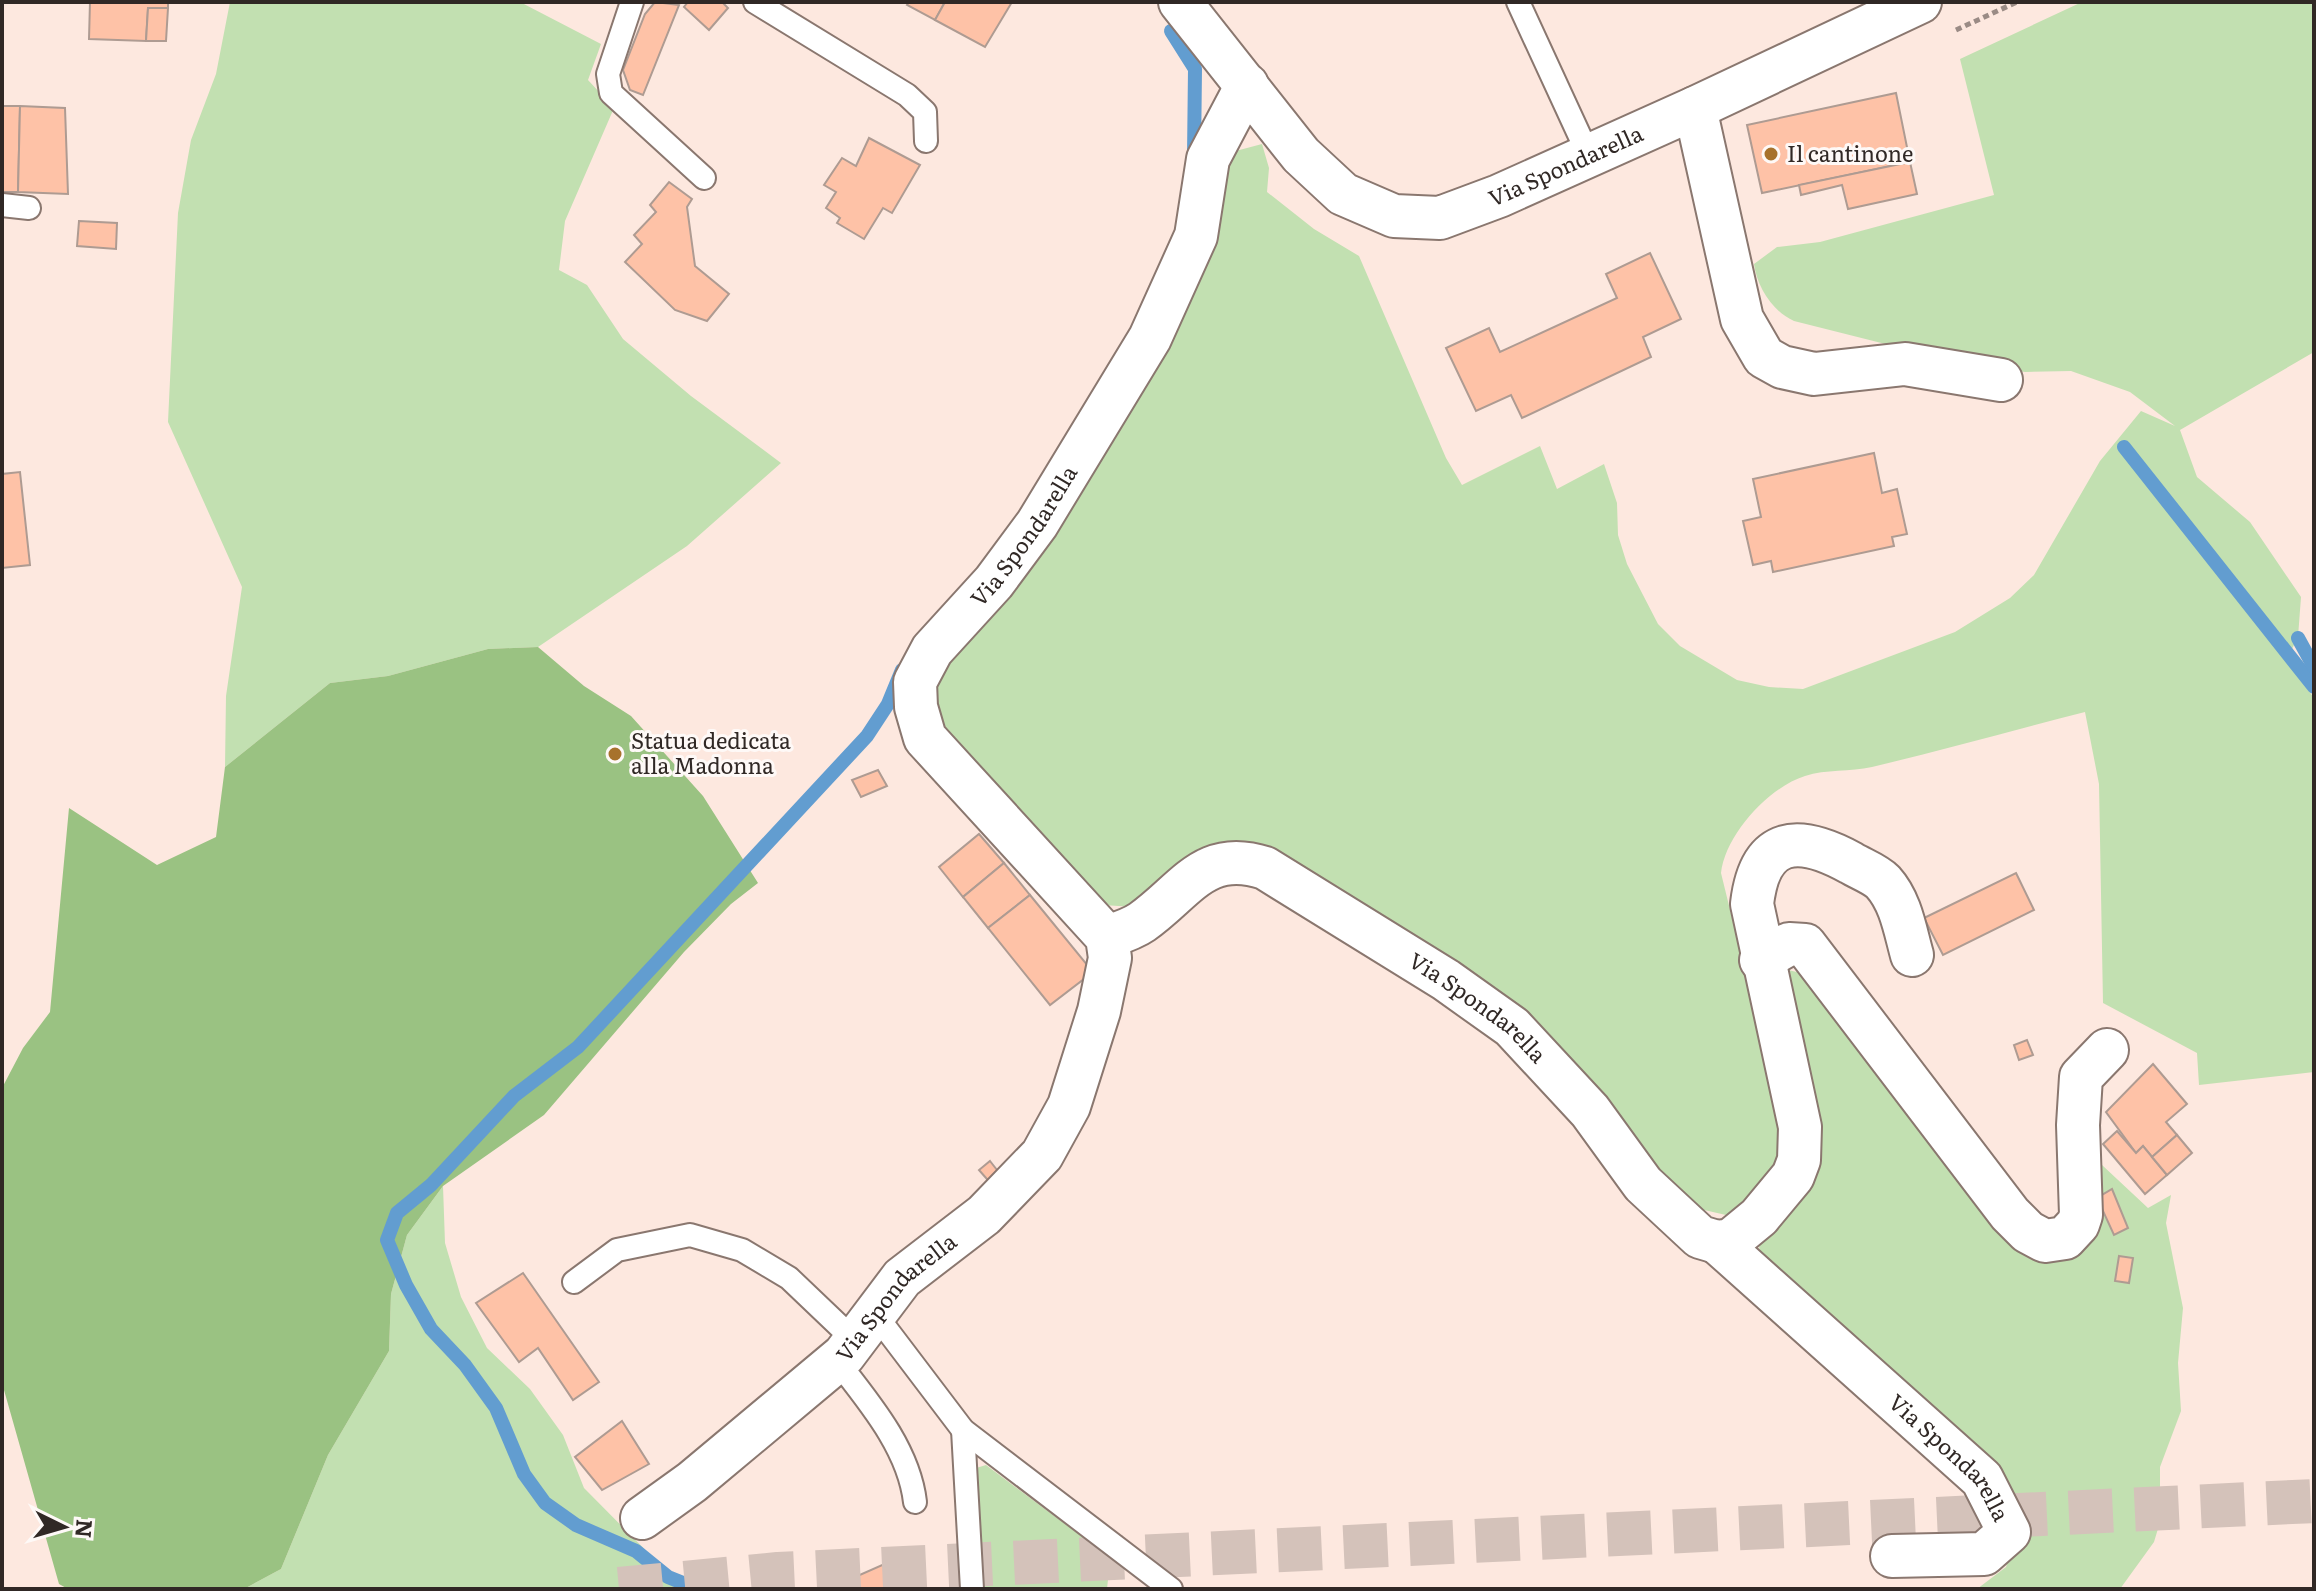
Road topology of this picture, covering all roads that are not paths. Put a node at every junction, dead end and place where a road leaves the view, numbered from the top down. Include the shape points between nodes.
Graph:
1 (632, 2) edge
2 (755, 2) edge
3 (1180, 2) edge
4 (1518, 2) edge
5 (1920, 2) edge
6 (1247, 85) junction
7 (1695, 108) junction
8 (926, 141) dead end
9 (1589, 156) junction
10 (704, 178) dead end
11 (2, 205) edge
12 (29, 208) dead end
13 (2001, 380) dead end
14 (1107, 937) junction
15 (1912, 955) dead end
16 (1761, 960) junction
17 (2107, 1050) dead end
18 (1717, 1242) junction
19 (574, 1282) dead end
20 (855, 1338) junction
21 (963, 1430) junction
22 (915, 1502) dead end
23 (642, 1518) dead end
24 (1892, 1556) dead end
25 (972, 1589) edge
26 (1171, 1589) edge

1 - 10 lane via 608,74 611,93
2 - 8 lane via 907,95 925,112
3 - 6 street, Via Spondarella
4 - 9 lane
5 - 7 street, Via Spondarella
6 - 9 street, Via Spondarella via 1301,155 1343,194 1394,216 1440,218
6 - 14 street, Via Spondarella via 1208,159 1196,236 1150,338 1037,524 994,582 932,650 915,682 925,738
7 - 9 street, Via Spondarella
7 - 13 street via 1742,319 1764,357 1814,374 1905,364
11 - 12 lane
14 - 18 street, Via Spondarella via 1140,924 1199,873 1220,862 1245,861 1265,868 1512,1027 1590,1111 1643,1184 1700,1237
14 - 20 street, Via Spondarella via 1110,958 1099,1011 1069,1106 1042,1155 984,1215 902,1278
15 - 16 street via 1897,902 1881,880 1821,847 1789,846 1762,861 1755,876 1752,904
16 - 17 street via 1789,944 1805,945 2010,1214 2045,1241 2065,1238 2081,1215 2081,1077
16 - 18 street via 1800,1127 1799,1160 1793,1176 1759,1217 1731,1240
18 - 24 street, Via Spondarella via 1982,1479 2009,1532 1984,1554
19 - 20 lane via 617,1250 690,1235 742,1250 789,1278
20 - 21 lane
20 - 22 lane via 869,1402 913,1483
20 - 23 street, Via Spondarella via 692,1482
21 - 25 lane
21 - 26 lane

